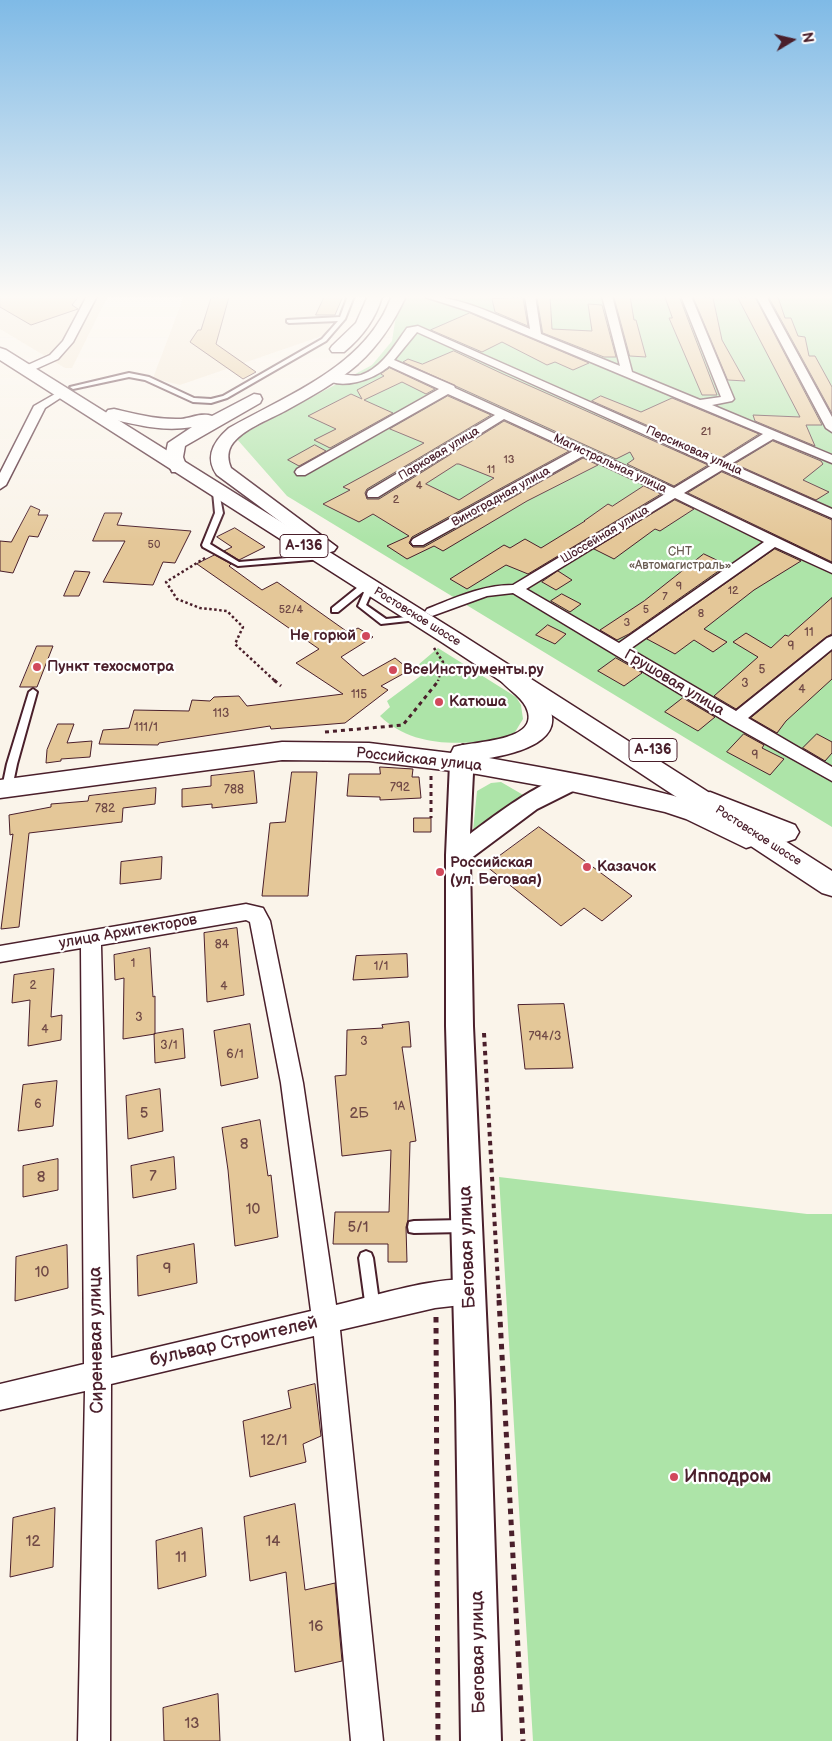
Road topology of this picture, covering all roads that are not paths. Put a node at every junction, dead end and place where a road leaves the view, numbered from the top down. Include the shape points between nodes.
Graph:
1 (47, 377) edge
2 (124, 377) edge
3 (140, 377) edge
4 (259, 377) edge
5 (328, 377) edge
6 (364, 377) edge
7 (425, 377) edge
8 (527, 377) edge
9 (637, 377) edge
10 (719, 377) edge
11 (805, 377) edge
12 (322, 381) junction
13 (450, 388) junction
14 (68, 390) junction
15 (699, 403) junction
16 (114, 414) junction
17 (505, 414) junction
18 (832, 428) edge
19 (772, 434) junction
20 (583, 452) junction
21 (832, 459) edge
22 (176, 460) junction
23 (722, 463) junction
24 (301, 472) dead end
25 (0, 485) edge
26 (216, 492) junction
27 (674, 493) junction
28 (373, 494) dead end
29 (832, 514) edge
30 (418, 542) dead end
31 (773, 542) junction
32 (325, 552) junction
33 (832, 569) edge
34 (368, 586) junction
35 (516, 589) junction
36 (335, 610) dead end
37 (424, 615) junction
38 (832, 641) edge
39 (619, 650) junction
40 (508, 675) junction
41 (32, 692) dead end
42 (736, 720) junction
43 (462, 758) junction
44 (832, 776) edge
45 (571, 782) junction
46 (4, 784) edge
47 (700, 799) junction
48 (786, 832) junction
49 (458, 855) junction
50 (828, 874) edge
51 (92, 938) junction
52 (0, 954) edge
53 (467, 1226) junction
54 (414, 1227) dead end
55 (366, 1258) dead end
56 (470, 1291) junction
57 (373, 1310) junction
58 (324, 1321) junction
59 (97, 1374) junction
60 (0, 1397) edge
61 (94, 1741) edge
62 (367, 1741) edge
63 (481, 1741) edge

1 - 14 main road, Ростовское шоссе / А-136
2 - 14 lane
3 - 4 lane via 193,400 211,401 225,397
5 - 12 main road
6 - 12 street
7 - 13 street, Магистральная улица
8 - 23 street, Персиковая улица
9 - 15 street
10 - 15 street via 728,399
11 - 18 street
12 - 22 main road via 201,443
12 - 32 main road, А-136 via 228,437 218,455 223,472
13 - 17 street, Магистральная улица
13 - 24 street
14 - 16 main road, Ростовское шоссе / А-136
14 - 22 main road, Ростовское шоссе / А-136 via 146,448
14 - 25 street via 40,406
15 - 19 street
16 - 22 main road, Ростовское шоссе / А-136
16 - 22 main road via 153,424 177,424 214,416 259,397 178,443
17 - 20 street, Магистральная улица
17 - 28 street, Парковая улица
19 - 21 street
19 - 23 street, Шоссейная улица
20 - 27 street, Магистральная улица
20 - 30 street, Виноградная улица
22 - 26 main road, Ростовское шоссе / А-136
22 - 32 main road, Ростовское шоссе / А-136
23 - 27 street, Шоссейная улица
23 - 29 street, Персиковая улица
26 - 32 main road, Ростовское шоссе / А-136
26 - 32 lane via 219,513 206,545 238,564
27 - 31 street, Магистральная улица
27 - 35 street, Шоссейная улица
31 - 33 street, Магистральная улица
31 - 39 street
32 - 34 main road, Ростовское шоссе / А-136
32 - 37 main road, Ростовское шоссе / А-136
34 - 36 lane
34 - 37 main road, Ростовское шоссе / А-136
35 - 37 street via 482,591
35 - 39 street, Грушовая улица
37 - 40 main road, Ростовское шоссе / А-136
37 - 48 main road, Ростовское шоссе / А-136
38 - 42 street
39 - 42 street, Грушовая улица
40 - 43 main road, А-136 via 539,710 541,720 538,728 519,743
40 - 47 main road, Ростовское шоссе / А-136
41 - 46 lane
42 - 44 street, Грушовая улица
43 - 45 main road, Российская улица
43 - 46 main road, Российская улица via 282,751
43 - 47 main road, Российская улица / А-136 via 508,760
43 - 49 street, Беговая улица
45 - 49 street via 529,803
45 - 50 main road, Российская улица via 682,807
47 - 48 main road, А-136
47 - 50 main road, Ростовское шоссе / А-136
48 - 50 main road, Ростовское шоссе / А-136
49 - 53 street, Беговая улица
51 - 52 street, улица Архитекторов
51 - 58 street, улица Архитекторов via 246,912 256,914 292,1082
51 - 59 street, Сиреневая улица
53 - 54 lane
53 - 56 street, Беговая улица
55 - 57 lane
56 - 57 street, бульвар Строителей via 436,1295
56 - 63 street, Беговая улица
57 - 58 street, бульвар Строителей
58 - 59 street, бульвар Строителей
58 - 62 street
59 - 60 street, бульвар Строителей
59 - 61 street, Сиреневая улица

